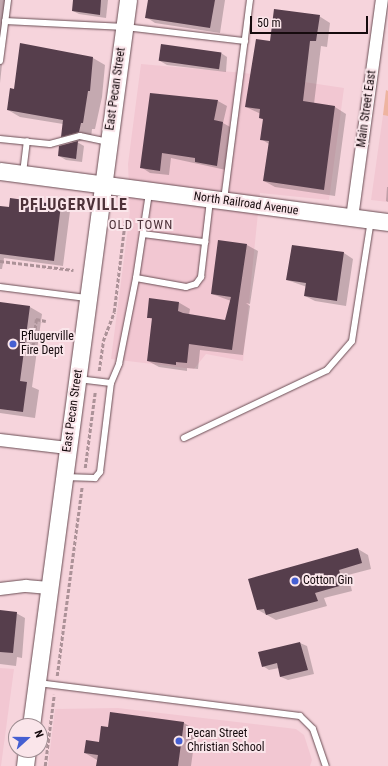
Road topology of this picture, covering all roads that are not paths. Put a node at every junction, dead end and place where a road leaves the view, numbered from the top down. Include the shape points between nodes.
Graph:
1 (8, 0) edge
2 (128, 0) edge
3 (250, 0) edge
4 (382, 0) edge
5 (5, 21) junction
6 (125, 27) junction
7 (245, 41) junction
8 (0, 61) edge
9 (0, 139) edge
10 (27, 141) junction
11 (109, 142) junction
12 (0, 171) edge
13 (22, 174) junction
14 (104, 184) junction
15 (149, 191) junction
16 (217, 201) junction
17 (352, 218) junction
18 (371, 220) junction
19 (388, 222) edge
20 (143, 234) junction
21 (205, 242) junction
22 (136, 278) junction
23 (0, 288) edge
24 (88, 298) junction
25 (77, 379) junction
26 (111, 382) junction
27 (184, 438) dead end
28 (0, 440) edge
29 (68, 448) junction
30 (64, 477) junction
31 (0, 588) edge
32 (49, 588) junction
33 (37, 683) junction
34 (32, 718) edge
35 (326, 766) edge

1 - 5 lane
2 - 6 main road, East Pecan Street
3 - 7 lane
4 - 17 street, Main Street East
5 - 6 lane
5 - 8 lane
6 - 7 lane
6 - 11 main road, East Pecan Street
7 - 16 lane
9 - 10 lane
10 - 11 lane via 50,144 80,136
10 - 13 lane
11 - 14 main road, East Pecan Street
12 - 13 main road, North Railroad Avenue
13 - 14 main road, North Railroad Avenue
14 - 15 main road, North Railroad Avenue
14 - 24 main road, East Pecan Street
15 - 16 main road, North Railroad Avenue
15 - 20 lane
16 - 17 main road, North Railroad Avenue
16 - 21 lane
17 - 18 main road, North Railroad Avenue
18 - 19 main road, North Railroad Avenue
18 - 27 lane via 352,341 327,370
20 - 21 lane
20 - 22 lane
21 - 22 lane via 201,277 196,284 186,287
22 - 26 lane via 119,364
23 - 24 lane
24 - 25 main road, East Pecan Street
25 - 26 lane
25 - 29 main road, East Pecan Street
26 - 30 lane via 100,472 95,478
28 - 29 street
29 - 30 main road, East Pecan Street
30 - 32 main road, East Pecan Street
31 - 32 street
32 - 33 main road, East Pecan Street
33 - 34 main road, East Pecan Street
33 - 35 lane via 300,716 314,729

